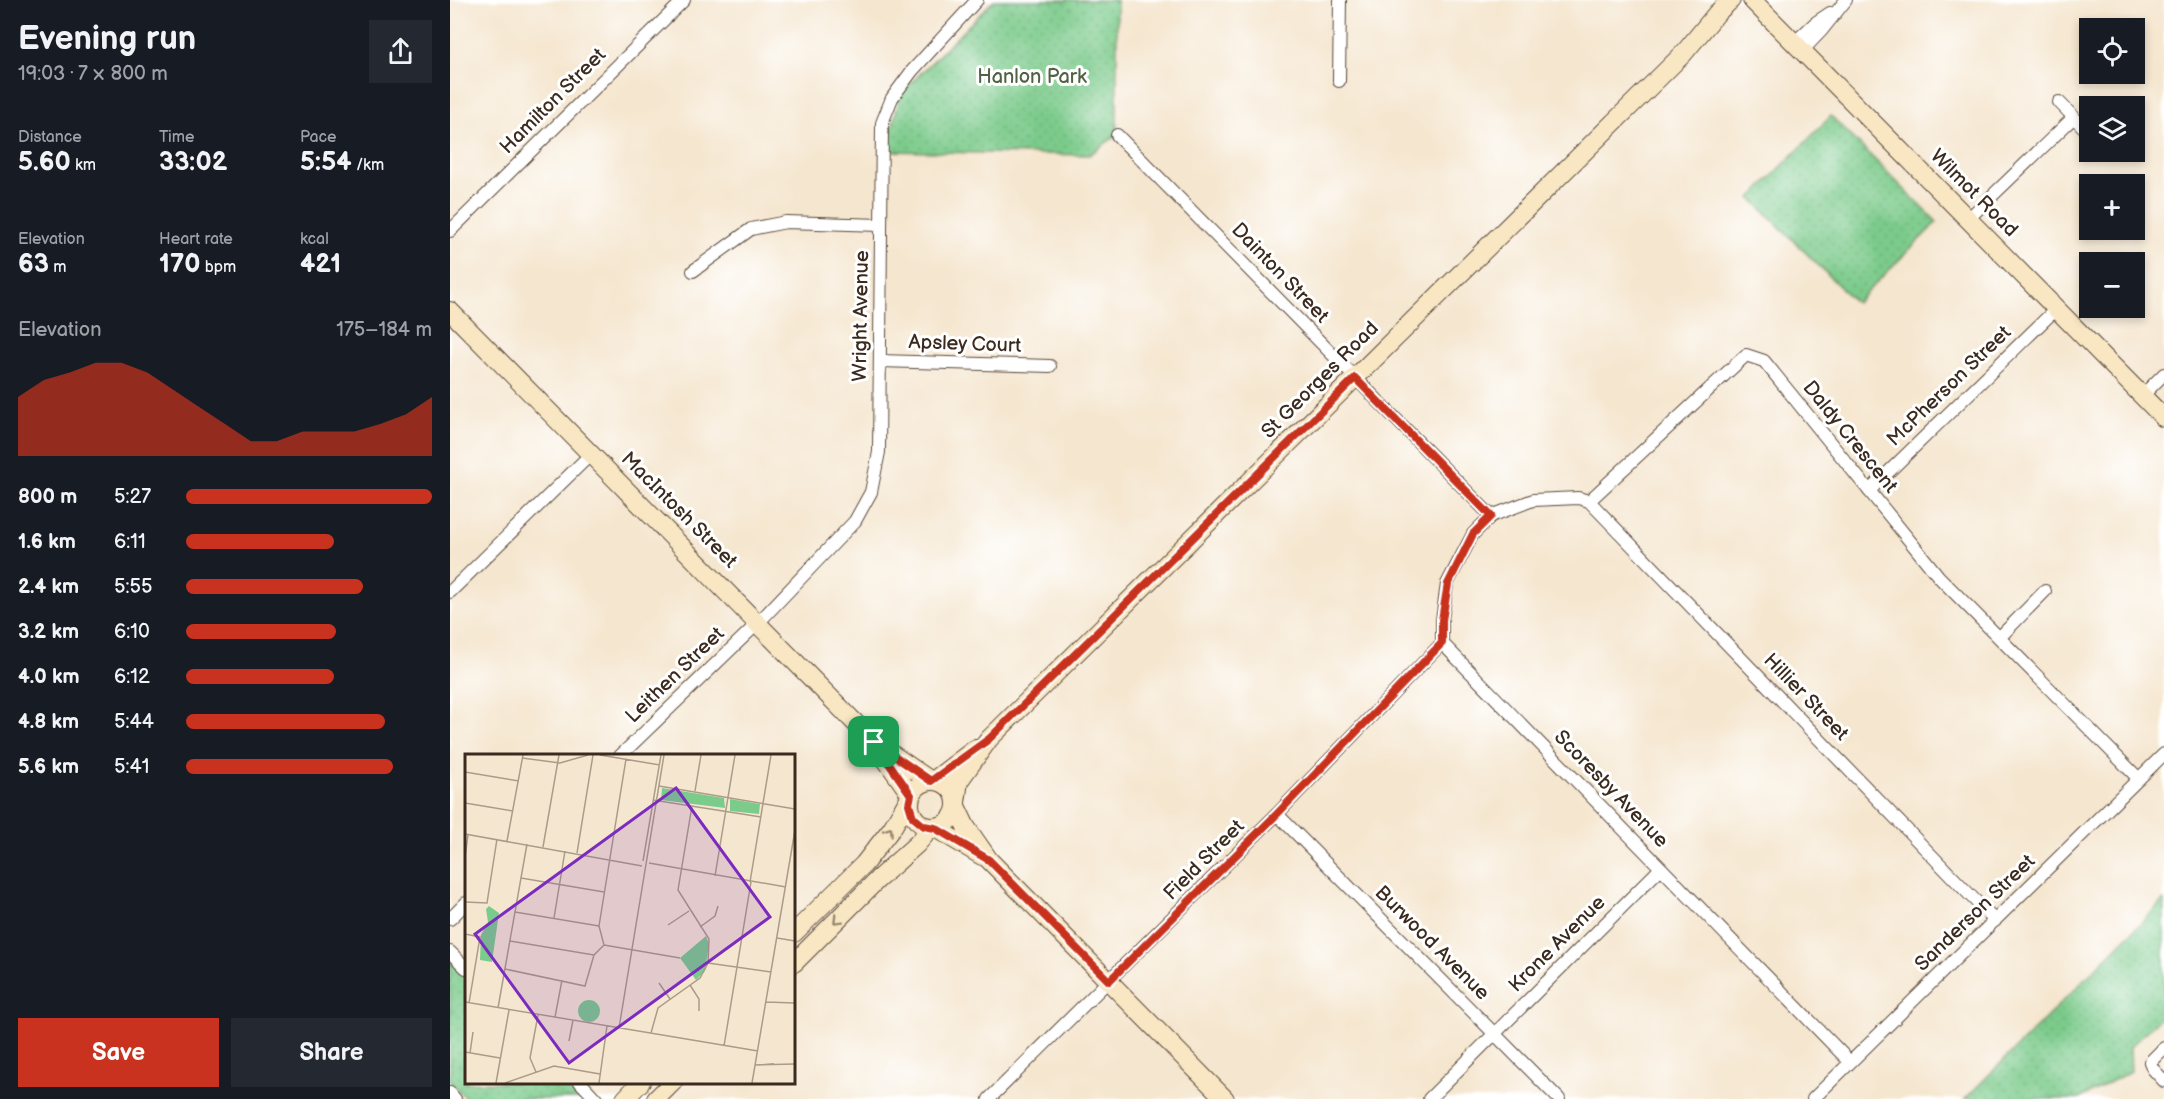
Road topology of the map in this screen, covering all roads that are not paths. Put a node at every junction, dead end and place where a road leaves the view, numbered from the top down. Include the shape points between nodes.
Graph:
1 (684, 0) edge
2 (977, 0) edge
3 (1340, 0) edge
4 (1731, 0) edge
5 (1750, 0) edge
6 (1842, 4) edge
7 (1798, 47) junction
8 (1684, 53) junction
9 (1339, 81) dead end
10 (2059, 102) dead end
11 (2074, 117) junction
12 (2079, 122) edge
13 (1117, 135) dead end
14 (1968, 219) junction
15 (881, 225) junction
16 (450, 231) edge
17 (693, 271) dead end
18 (2056, 309) junction
19 (450, 311) edge
20 (880, 361) junction
21 (1050, 366) dead end
22 (2164, 374) edge
23 (1355, 378) junction
24 (2142, 396) junction
25 (2164, 418) edge
26 (591, 454) junction
27 (1869, 491) junction
28 (1589, 501) junction
29 (1491, 516) junction
30 (2045, 591) dead end
31 (450, 592) edge
32 (758, 623) junction
33 (2000, 637) junction
34 (1442, 643) junction
35 (989, 739) junction
36 (874, 742) junction
37 (622, 754) edge
38 (2164, 754) edge
39 (2139, 779) junction
40 (932, 781) junction
41 (910, 796) junction
42 (956, 804) junction
43 (1277, 814) junction
44 (933, 828) junction
45 (989, 860) junction
46 (1661, 868) junction
47 (465, 904) edge
48 (450, 919) edge
49 (1995, 921) junction
50 (795, 932) edge
51 (450, 952) edge
52 (795, 961) edge
53 (465, 967) edge
54 (1109, 981) junction
55 (1495, 1034) junction
56 (2164, 1048) edge
57 (1850, 1062) junction
58 (2164, 1081) edge
59 (581, 1084) edge
60 (641, 1084) edge
61 (672, 1084) edge
62 (450, 1093) edge
63 (455, 1099) edge
64 (596, 1099) edge
65 (625, 1099) edge
66 (656, 1099) edge
67 (989, 1099) edge
68 (1225, 1099) edge
69 (1429, 1099) edge
70 (1559, 1099) edge
71 (1813, 1099) edge

1 - 16 street, Hamilton Street
2 - 15 street, Wright Avenue via 892,98 882,123
3 - 9 street
4 - 8 street, St Georges Road
5 - 7 street, Wilmot Road
5 - 8 street, St Georges Road
6 - 7 street via 1815,23
7 - 14 street, Wilmot Road
8 - 23 street, St Georges Road
10 - 11 street
11 - 12 street
11 - 14 street
13 - 23 street, Dainton Street
14 - 18 street, Wilmot Road
15 - 17 street via 786,222 751,229
15 - 20 street, Wright Avenue
18 - 24 street, Wilmot Road
18 - 27 street, McPherson Street
19 - 26 street, MacIntosh Street
20 - 21 street, Apsley Court
20 - 32 street, Wright Avenue via 879,452 871,492 855,522
22 - 24 street
23 - 29 street, Dainton Street
23 - 35 street, St Georges Road
24 - 25 street, Wilmot Road
26 - 31 street
26 - 32 street, MacIntosh Street
27 - 28 street, Daldy Crescent via 1764,361 1746,355
27 - 33 street, Daldy Crescent via 1939,577
28 - 29 street via 1533,500
28 - 49 street, Hillier Street
29 - 34 street via 1473,534 1448,584
30 - 33 street
32 - 36 street, MacIntosh Street
32 - 37 street, Leithen Street
33 - 39 street, Daldy Crescent
34 - 43 street, Field Street
34 - 46 street, Scoresby Avenue
35 - 40 street, St Georges Road
35 - 42 street, St Georges Road via 959,781
36 - 40 street, MacIntosh Street
36 - 41 street, MacIntosh Street
38 - 39 street, Sanderson Street
39 - 49 street, Sanderson Street
40 - 41 street via 919,785
40 - 42 street via 946,784 955,795
41 - 44 street via 913,817
50 -> 41 street via 864,864
42 - 44 street via 947,823
42 - 45 street via 966,827
43 - 54 street, Field Street
43 - 55 street, Burwood Avenue
44 - 45 street
44 -> 52 street
45 - 54 street
46 - 55 street, Krone Avenue
46 - 57 street, Scoresby Avenue
47 - 48 street
49 - 57 street, Sanderson Street
51 - 53 street
54 - 67 street, Field Street
54 - 68 street
55 - 69 street, Krone Avenue
55 - 70 street, Burwood Avenue
56 - 58 street via 2150,1062
57 - 71 street, Sanderson Street
59 - 64 street
60 - 65 street
61 - 66 street
62 - 63 street

